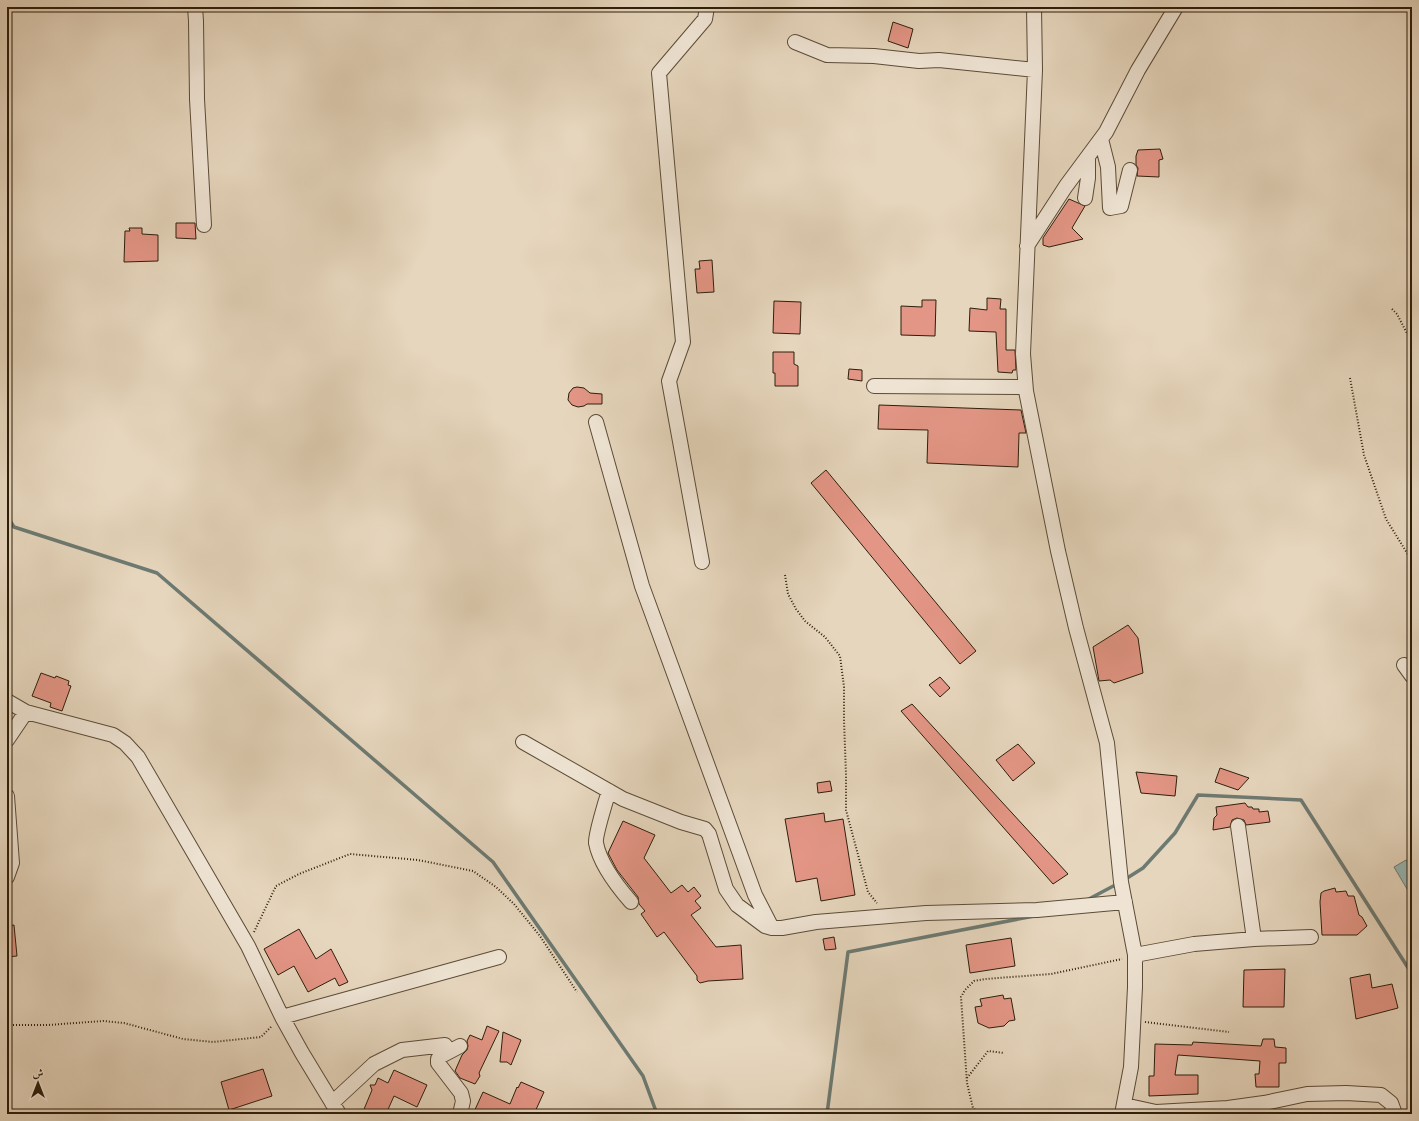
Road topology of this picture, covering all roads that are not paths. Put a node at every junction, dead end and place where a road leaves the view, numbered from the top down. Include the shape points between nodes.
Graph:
1 (195, 7) edge
2 (707, 7) edge
3 (1034, 7) edge
4 (1176, 7) edge
5 (795, 42) dead end
6 (1034, 70) junction
7 (1101, 139) junction
8 (1088, 157) junction
9 (1130, 170) dead end
10 (1085, 198) dead end
11 (204, 225) dead end
12 (1026, 247) junction
13 (874, 386) dead end
14 (1026, 387) junction
15 (596, 422) dead end
16 (702, 562) dead end
17 (7, 702) edge
18 (26, 712) junction
19 (7, 740) edge
20 (524, 742) dead end
21 (609, 791) junction
22 (7, 796) edge
23 (1238, 826) dead end
24 (7, 877) edge
25 (1124, 897) junction
26 (631, 902) dead end
27 (772, 928) junction
28 (1311, 937) dead end
29 (1254, 939) junction
30 (1136, 955) junction
31 (499, 958) dead end
32 (282, 1017) junction
33 (445, 1045) dead end
34 (460, 1046) dead end
35 (335, 1109) edge
36 (1123, 1110) edge
37 (460, 1114) edge
38 (1395, 1114) edge

1 - 11 street
2 - 16 street via 704,19 659,73 683,342 669,381
3 - 6 street
4 - 7 street
5 - 6 street via 827,55 939,60
6 - 12 street
7 - 8 street
7 - 9 street via 1108,167 1110,208 1121,206
8 - 10 street
8 - 12 street
12 - 14 street via 1023,354
13 - 14 street
14 - 25 street via 1058,551 1076,628 1108,742
15 - 27 street via 642,586 755,895
17 - 18 street
18 - 19 street
18 - 32 street via 113,735 126,742 147,771 248,946
20 - 21 street
21 - 26 street via 596,842 615,884
21 - 27 street via 681,822 705,828 710,834 728,893 737,905 765,926
22 - 24 street via 12,863
23 - 29 street
25 - 27 street via 1037,910 926,913
25 - 30 street
28 - 29 street
29 - 30 street via 1194,944
30 - 36 street via 1131,1067
31 - 32 street
32 - 35 street
33 - 35 street via 402,1050 374,1064
34 - 37 street via 438,1059 438,1063 461,1093 463,1101
36 - 38 street via 1156,1112 1228,1108 1307,1094 1353,1093 1381,1095 1391,1103

